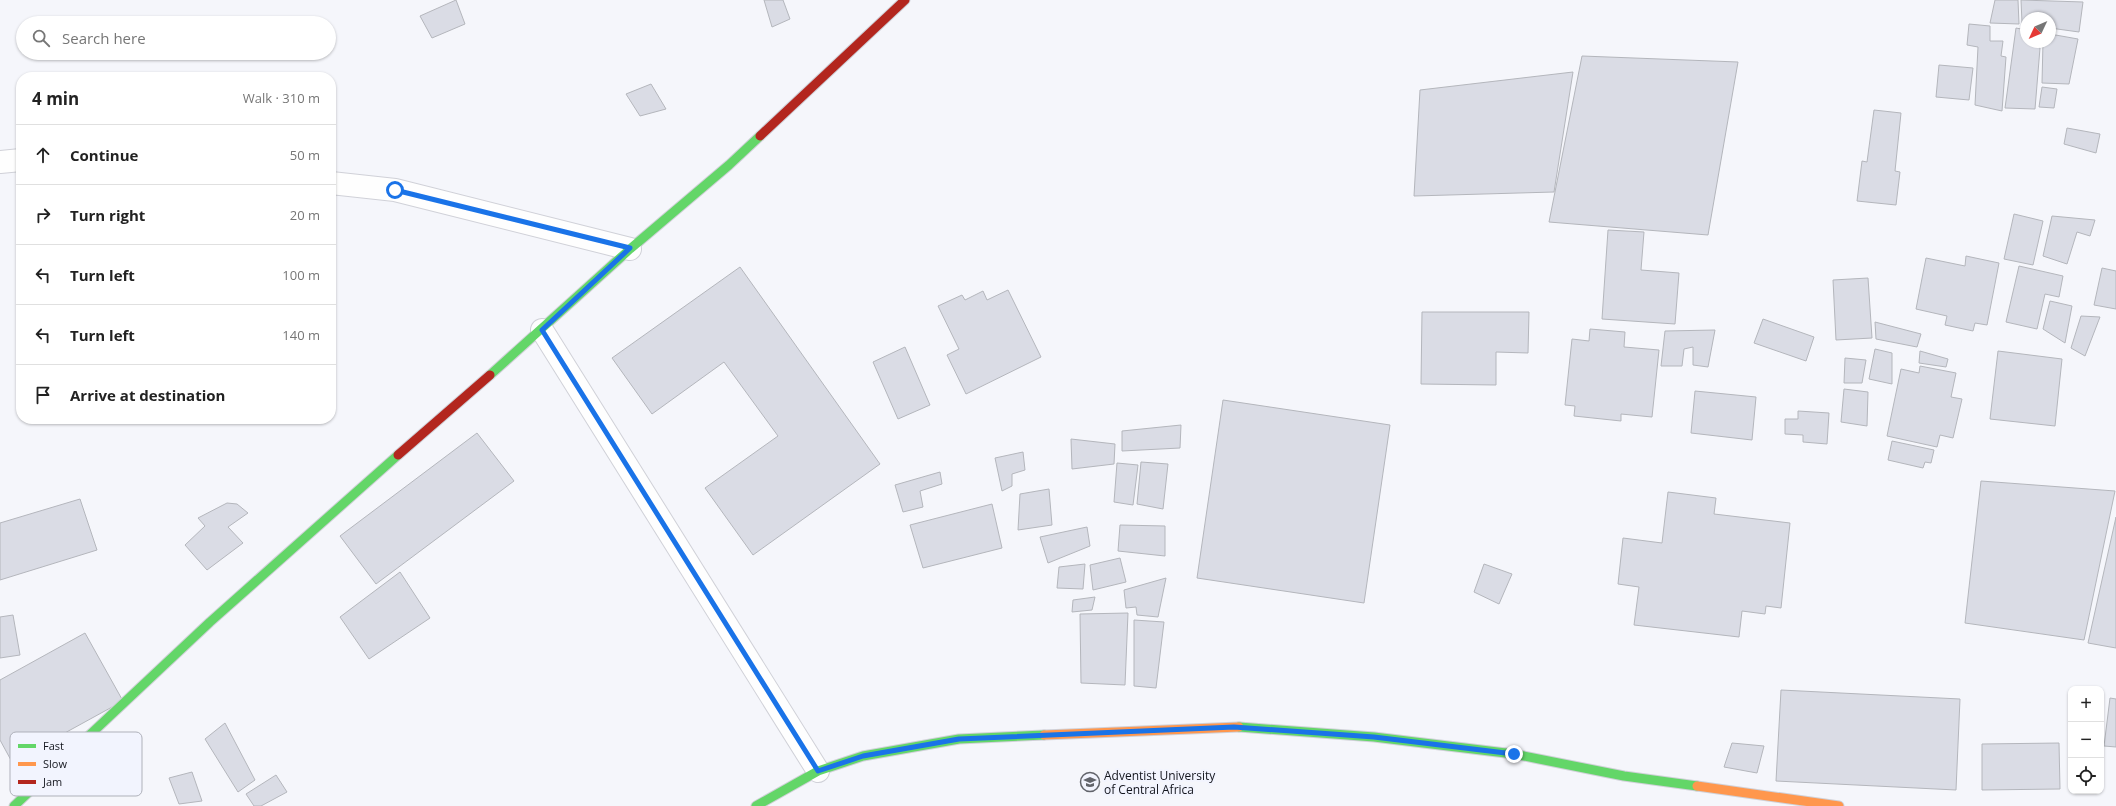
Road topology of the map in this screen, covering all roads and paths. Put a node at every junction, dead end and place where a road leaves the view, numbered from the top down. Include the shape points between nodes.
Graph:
1 (905, 0) edge
2 (16, 160) edge
3 (0, 162) edge
4 (336, 184) edge
5 (630, 248) junction
6 (542, 330) junction
7 (93, 732) edge
8 (818, 771) junction
9 (25, 796) edge
10 (14, 806) edge
11 (756, 806) edge
12 (1839, 806) edge

1 - 5 street via 729,166
2 - 3 street
4 - 5 street via 395,190
5 - 6 street
6 - 7 street via 210,622
6 - 8 street
8 - 11 street
8 - 12 street via 863,756 959,739 1234,727 1374,737 1514,754 1624,776
9 - 10 street

